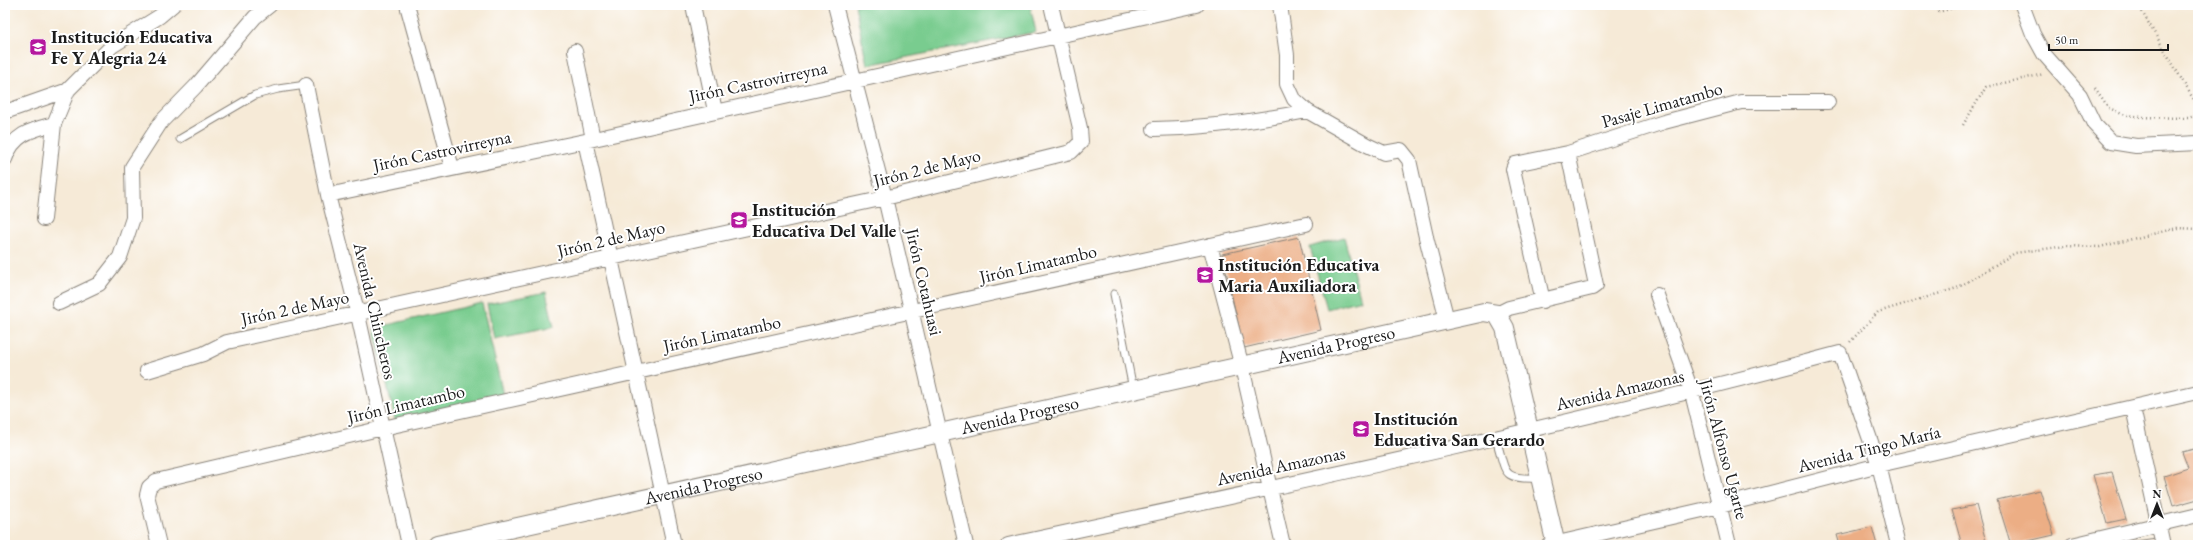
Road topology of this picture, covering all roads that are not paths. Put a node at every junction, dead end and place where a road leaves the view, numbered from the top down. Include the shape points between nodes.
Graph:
1 (173, 5) edge
2 (270, 5) edge
3 (407, 5) edge
4 (693, 5) edge
5 (835, 5) edge
6 (1051, 5) edge
7 (1197, 5) edge
8 (1280, 5) edge
9 (2022, 5) edge
10 (1059, 35) junction
11 (575, 51) dead end
12 (855, 80) junction
13 (306, 85) joint
14 (68, 90) junction
15 (1828, 102) dead end
16 (715, 111) junction
17 (1307, 111) junction
18 (5, 112) edge
19 (54, 124) junction
20 (1154, 129) dead end
21 (180, 139) dead end
22 (589, 140) junction
23 (2198, 143) edge
24 (1568, 153) junction
25 (5, 160) edge
26 (452, 168) junction
27 (328, 194) junction
28 (885, 198) junction
29 (44, 219) dead end
30 (1306, 224) dead end
31 (1210, 245) junction
32 (611, 259) junction
33 (1114, 294) dead end
34 (1657, 295) dead end
35 (1543, 301) junction
36 (59, 303) dead end
37 (912, 313) junction
38 (1497, 314) junction
39 (358, 315) junction
40 (1447, 320) junction
41 (1242, 367) junction
42 (147, 371) dead end
43 (636, 372) junction
44 (1133, 389) junction
45 (2198, 392) edge
46 (1692, 393) junction
47 (2133, 408) junction
48 (383, 428) junction
49 (1529, 431) junction
50 (939, 432) junction
51 (1496, 438) junction
52 (1879, 465) junction
53 (1540, 478) junction
54 (1270, 488) junction
55 (662, 494) junction
56 (1720, 506) junction
57 (2198, 515) edge
58 (2159, 524) junction
59 (1553, 544) edge
60 (159, 545) edge
61 (409, 545) edge
62 (437, 545) edge
63 (674, 545) edge
64 (966, 545) edge
65 (1008, 545) edge
66 (1283, 545) edge
67 (1730, 545) edge
68 (1898, 545) edge
69 (2072, 545) edge
70 (2163, 545) edge

1 - 14 street via 112,46
2 - 36 street via 255,17 196,86 161,122 132,167 133,218 120,257 99,284
3 - 26 street
4 - 16 street
5 - 12 street, Jirón Cotahuasi
6 - 10 street
7 - 10 street, Jirón Castrovirreyna
8 - 17 street via 1287,55 1287,84 1294,98
9 - 23 street via 2044,54 2080,95 2094,124 2112,142 2136,146
10 - 12 street, Jirón Castrovirreyna
10 - 28 street, Jirón 2 de Mayo via 1080,128 1081,142 1071,152
11 - 22 street
12 - 16 street, Jirón Castrovirreyna
12 - 28 street, Jirón Cotahuasi
13 - 21 lane via 254,95
13 - 27 street, Avenida Chincheros
14 - 18 street
14 - 19 street
15 - 24 street, Pasaje Limatambo via 1741,102 1664,122
16 - 22 street, Jirón Castrovirreyna
17 - 20 street via 1276,118
17 - 40 street via 1384,153 1401,150 1409,160
19 - 25 street via 26,132 8,150
19 - 29 street
22 - 26 street, Jirón Castrovirreyna
22 - 32 street
24 - 35 street, Avenida Progreso via 1597,281 1592,288
24 - 35 street, Pasaje Limatambo via 1520,162 1515,164 1513,169
26 - 27 street, Jirón Castrovirreyna
27 - 39 street, Avenida Chincheros
28 - 32 street, Jirón 2 de Mayo
28 - 37 street, Jirón Cotahuasi
30 - 31 street, Jirón Limatambo
31 - 37 street, Jirón Limatambo
31 - 41 street
32 - 39 street, Jirón 2 de Mayo
32 - 43 street
33 - 44 lane
34 - 46 street, Jirón Alfonso Ugarte
35 - 38 street, Avenida Progreso via 1509,308
37 - 43 street, Jirón Limatambo
37 - 50 street, Jirón Cotahuasi
38 - 40 street, Avenida Progreso via 1484,312
38 - 49 street via 1505,328
39 - 42 street, Jirón 2 de Mayo via 227,342 202,354
39 - 48 street, Avenida Chincheros
40 - 41 street, Avenida Progreso
41 - 44 street, Avenida Progreso
41 - 54 street
43 - 48 street, Jirón Limatambo
43 - 55 street
44 - 50 street, Avenida Progreso
45 - 47 street, Avenida Tingo María
46 - 49 street, Avenida Amazonas
46 - 52 street, Avenida Amazonas via 1840,353
46 - 56 street, Jirón Alfonso Ugarte
47 - 52 street, Avenida Tingo María
47 - 58 street
48 - 60 street, Jirón Limatambo via 156,481 149,487 147,495
48 - 61 street, Avenida Chincheros
49 - 51 street, Avenida Amazonas
49 - 53 street
50 - 55 street, Avenida Progreso
50 - 64 street, Jirón Cotahuasi
51 - 53 lane via 1507,474 1520,479
51 - 54 street, Avenida Amazonas
52 - 56 street, Avenida Tingo María
52 - 68 street
53 - 59 street
54 - 65 street, Avenida Amazonas
54 - 66 street
55 - 62 street, Avenida Progreso
55 - 63 street
56 - 59 street, Avenida Tingo María
56 - 67 street, Jirón Alfonso Ugarte
57 - 58 street
58 - 69 street
58 - 70 street

